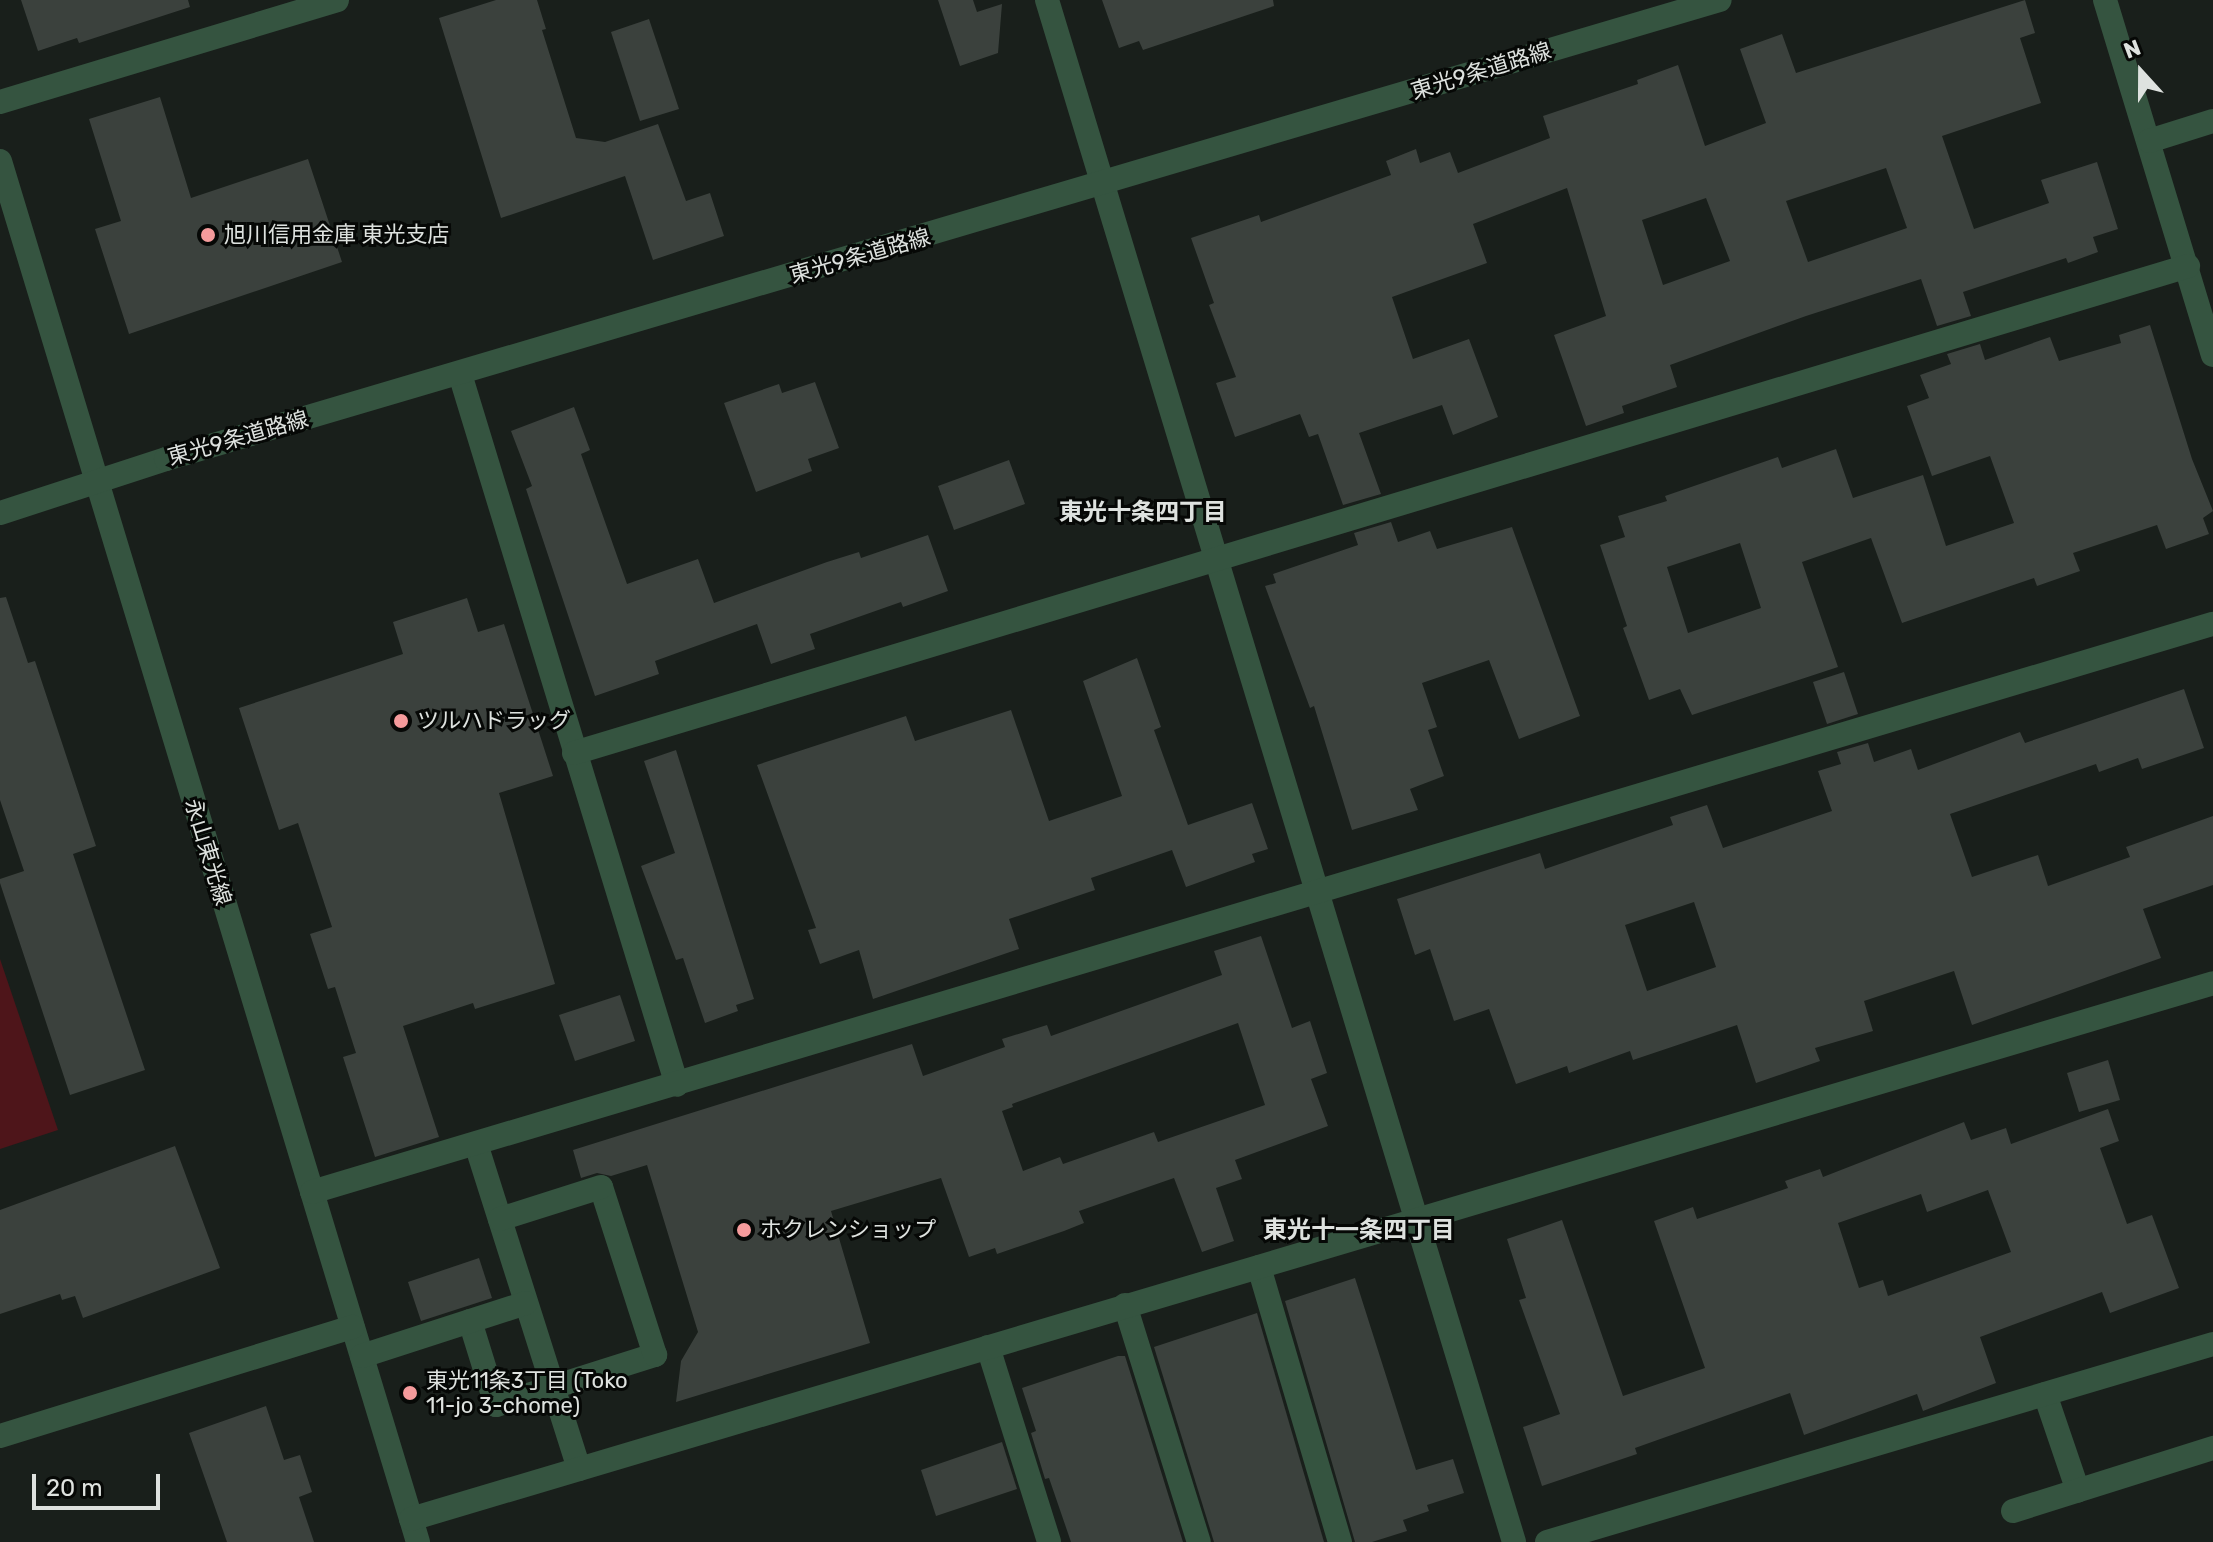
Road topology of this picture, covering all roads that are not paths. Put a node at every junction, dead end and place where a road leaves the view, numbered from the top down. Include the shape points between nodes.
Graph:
1 (337, 0) edge
2 (1047, 0) edge
3 (1720, 0) edge
4 (2105, 0) edge
5 (0, 102) edge
6 (2213, 121) edge
7 (2149, 141) junction
8 (0, 161) edge
9 (1104, 183) junction
10 (2188, 266) junction
11 (2213, 355) edge
12 (460, 374) junction
13 (96, 483) junction
14 (0, 513) edge
15 (1217, 560) junction
16 (2213, 624) edge
17 (574, 753) junction
18 (1318, 890) junction
19 (2213, 983) edge
20 (677, 1085) junction
21 (476, 1144) junction
22 (312, 1192) junction
23 (500, 1219) junction
24 (1417, 1219) junction
25 (1259, 1267) junction
26 (526, 1303) junction
27 (1125, 1305) junction
28 (470, 1321) junction
29 (353, 1327) junction
30 (2213, 1344) edge
31 (988, 1347) junction
32 (362, 1356) junction
33 (553, 1387) junction
34 (2045, 1394) junction
35 (0, 1436) edge
36 (2213, 1448) edge
37 (579, 1469) junction
38 (2078, 1491) junction
39 (2013, 1511) dead end
40 (415, 1530) edge
41 (1049, 1542) edge
42 (1199, 1542) edge
43 (1340, 1542) edge
44 (1514, 1542) edge
45 (1547, 1542) edge

1 - 5 street
2 - 9 street
3 - 9 street, 東光9条道路線
4 - 7 street
6 - 7 street
7 - 10 street
8 - 13 street, 永山東光線
9 - 12 street, 東光9条道路線
9 - 15 street
10 - 11 street
10 - 15 street
12 - 13 street, 東光9条道路線
12 - 17 street
13 - 14 street, 東光9条道路線
13 - 22 street, 永山東光線
15 - 17 street
15 - 18 street
16 - 18 street
17 - 20 street
18 - 20 street
18 - 24 street
19 - 24 street
20 - 21 street
21 - 22 street
21 - 23 street
22 - 29 street, 永山東光線
23 - 26 street
23 - 33 street via 601,1187 655,1355
24 - 25 street
24 - 44 street
25 - 27 street
25 - 43 street
26 - 28 street
26 - 33 street
27 - 31 street
27 - 42 street
28 - 32 street
28 - 33 street via 496,1405
29 - 32 street, 永山東光線
29 - 35 street
30 - 34 street
31 - 37 street
31 - 41 street
32 - 40 street, 永山東光線
33 - 37 street
34 - 38 street
34 - 45 street
36 - 38 street
37 - 40 street
38 - 39 street

